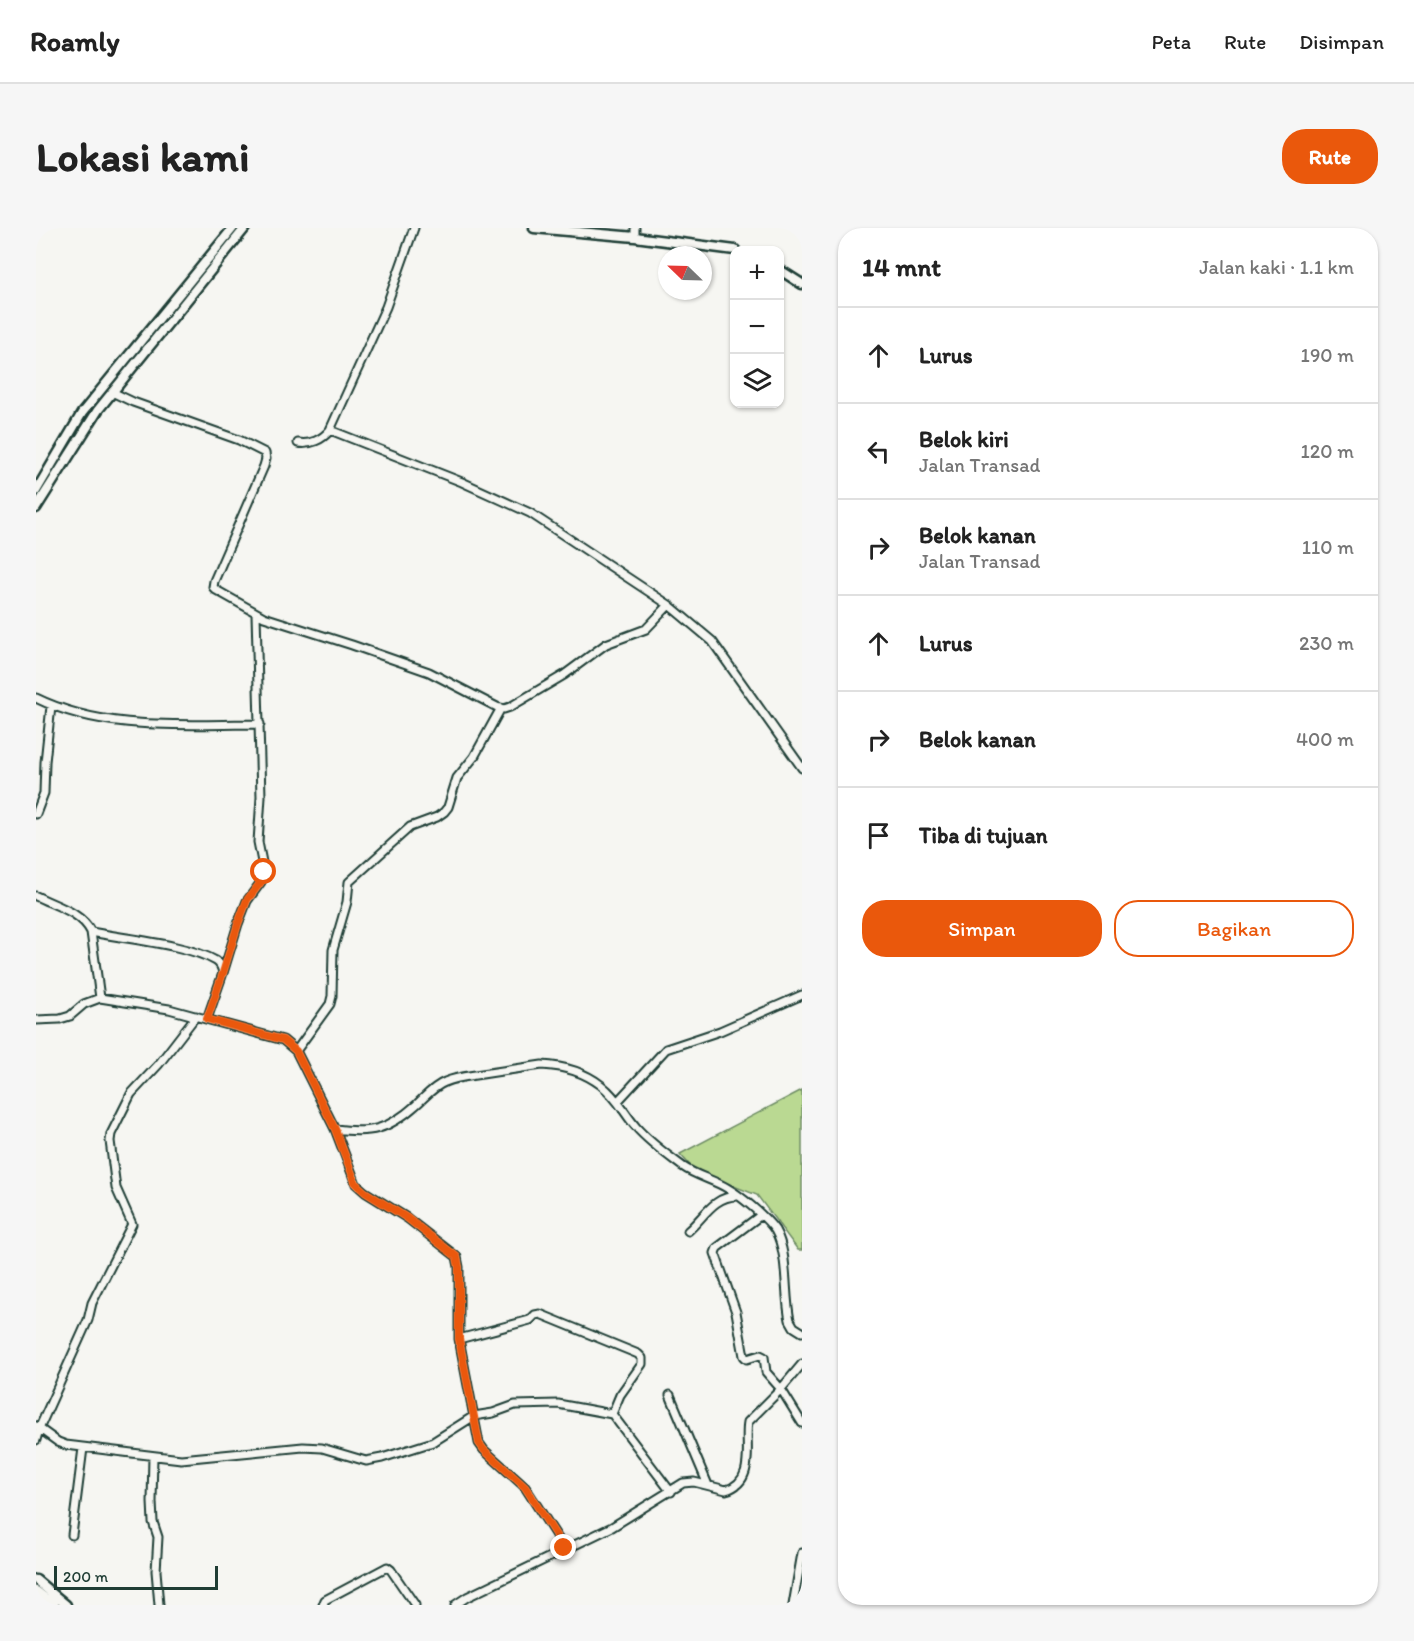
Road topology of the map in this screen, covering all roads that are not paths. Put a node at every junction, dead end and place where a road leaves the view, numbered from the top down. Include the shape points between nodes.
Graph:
1 (233, 228) edge
2 (245, 228) edge
3 (414, 228) edge
4 (534, 228) edge
5 (635, 233) edge
6 (730, 249) edge
7 (784, 273) edge
8 (802, 284) edge
9 (112, 392) junction
10 (330, 430) junction
11 (298, 443) dead end
12 (36, 491) edge
13 (36, 508) edge
14 (669, 605) junction
15 (256, 614) junction
16 (36, 698) edge
17 (51, 705) junction
18 (501, 708) junction
19 (260, 724) junction
20 (802, 768) edge
21 (36, 814) edge
22 (36, 896) edge
23 (91, 932) junction
24 (223, 973) junction
25 (802, 995) edge
26 (100, 998) junction
27 (196, 1016) junction
28 (207, 1019) junction
29 (36, 1020) edge
30 (296, 1051) junction
31 (618, 1101) junction
32 (335, 1129) junction
33 (738, 1196) junction
34 (761, 1215) junction
35 (688, 1231) dead end
36 (802, 1332) edge
37 (459, 1339) junction
38 (802, 1364) edge
39 (781, 1389) junction
40 (670, 1395) dead end
41 (612, 1414) junction
42 (474, 1416) junction
43 (802, 1423) edge
44 (37, 1427) edge
45 (36, 1440) edge
46 (83, 1448) junction
47 (153, 1456) junction
48 (708, 1485) junction
49 (671, 1492) junction
50 (72, 1535) dead end
51 (564, 1548) junction
52 (802, 1553) edge
53 (36, 1580) edge
54 (36, 1591) edge
55 (54, 1605) edge
56 (66, 1605) edge
57 (159, 1605) edge
58 (323, 1605) edge
59 (415, 1605) edge
60 (455, 1605) edge
61 (793, 1605) edge

1 - 12 street via 82,412
2 - 9 street
3 - 10 street via 386,307
4 - 5 street
5 - 6 street
7 - 8 street
9 - 13 street
9 - 15 street via 265,453 264,466 213,587
10 - 11 street via 318,440
10 - 14 street via 530,513
14 - 18 street via 646,629 606,644 564,675 510,707
14 - 20 street via 711,641
15 - 18 street via 429,672
15 - 19 street
16 - 17 street
17 - 19 street via 119,722
17 - 21 street via 44,793
18 - 30 street via 474,757 457,778 444,812 410,827 349,882 333,950 330,1004
19 - 24 street via 258,842 264,872 247,900
22 - 23 street via 80,917
23 - 24 street via 195,952 217,962
23 - 26 street
24 - 28 street
25 - 31 street via 720,1031 666,1049
26 - 27 street
26 - 29 street via 84,1004 70,1016
27 - 28 street
27 - 44 street via 131,1094 111,1134 115,1184 132,1224
28 - 30 street via 283,1040
30 - 32 street
31 - 32 street via 583,1074 542,1065 444,1082 410,1111 375,1131
31 - 33 street via 651,1141 689,1171
32 - 37 street via 356,1184 457,1257
33 - 34 street
33 - 35 street via 722,1198
34 - 36 street via 778,1238 790,1320
34 - 39 street via 715,1253 735,1312 744,1356 764,1357 766,1372
37 - 41 street via 540,1314 638,1354 642,1364
37 - 42 street
38 - 39 street
39 - 43 street
39 - 48 street via 748,1422 748,1462 739,1482 726,1490
40 - 48 street
41 - 42 street via 540,1403
41 - 49 street
42 - 47 street via 432,1442 366,1461 322,1448 303,1447 181,1460
42 - 51 street via 481,1447 525,1487
44 - 45 street
44 - 46 street via 58,1442
46 - 47 street
46 - 50 street
47 - 57 street
48 - 49 street via 686,1482
49 - 51 street via 612,1527
51 - 60 street
52 - 61 street
53 - 56 street
54 - 55 street
58 - 59 street via 324,1600 387,1567

